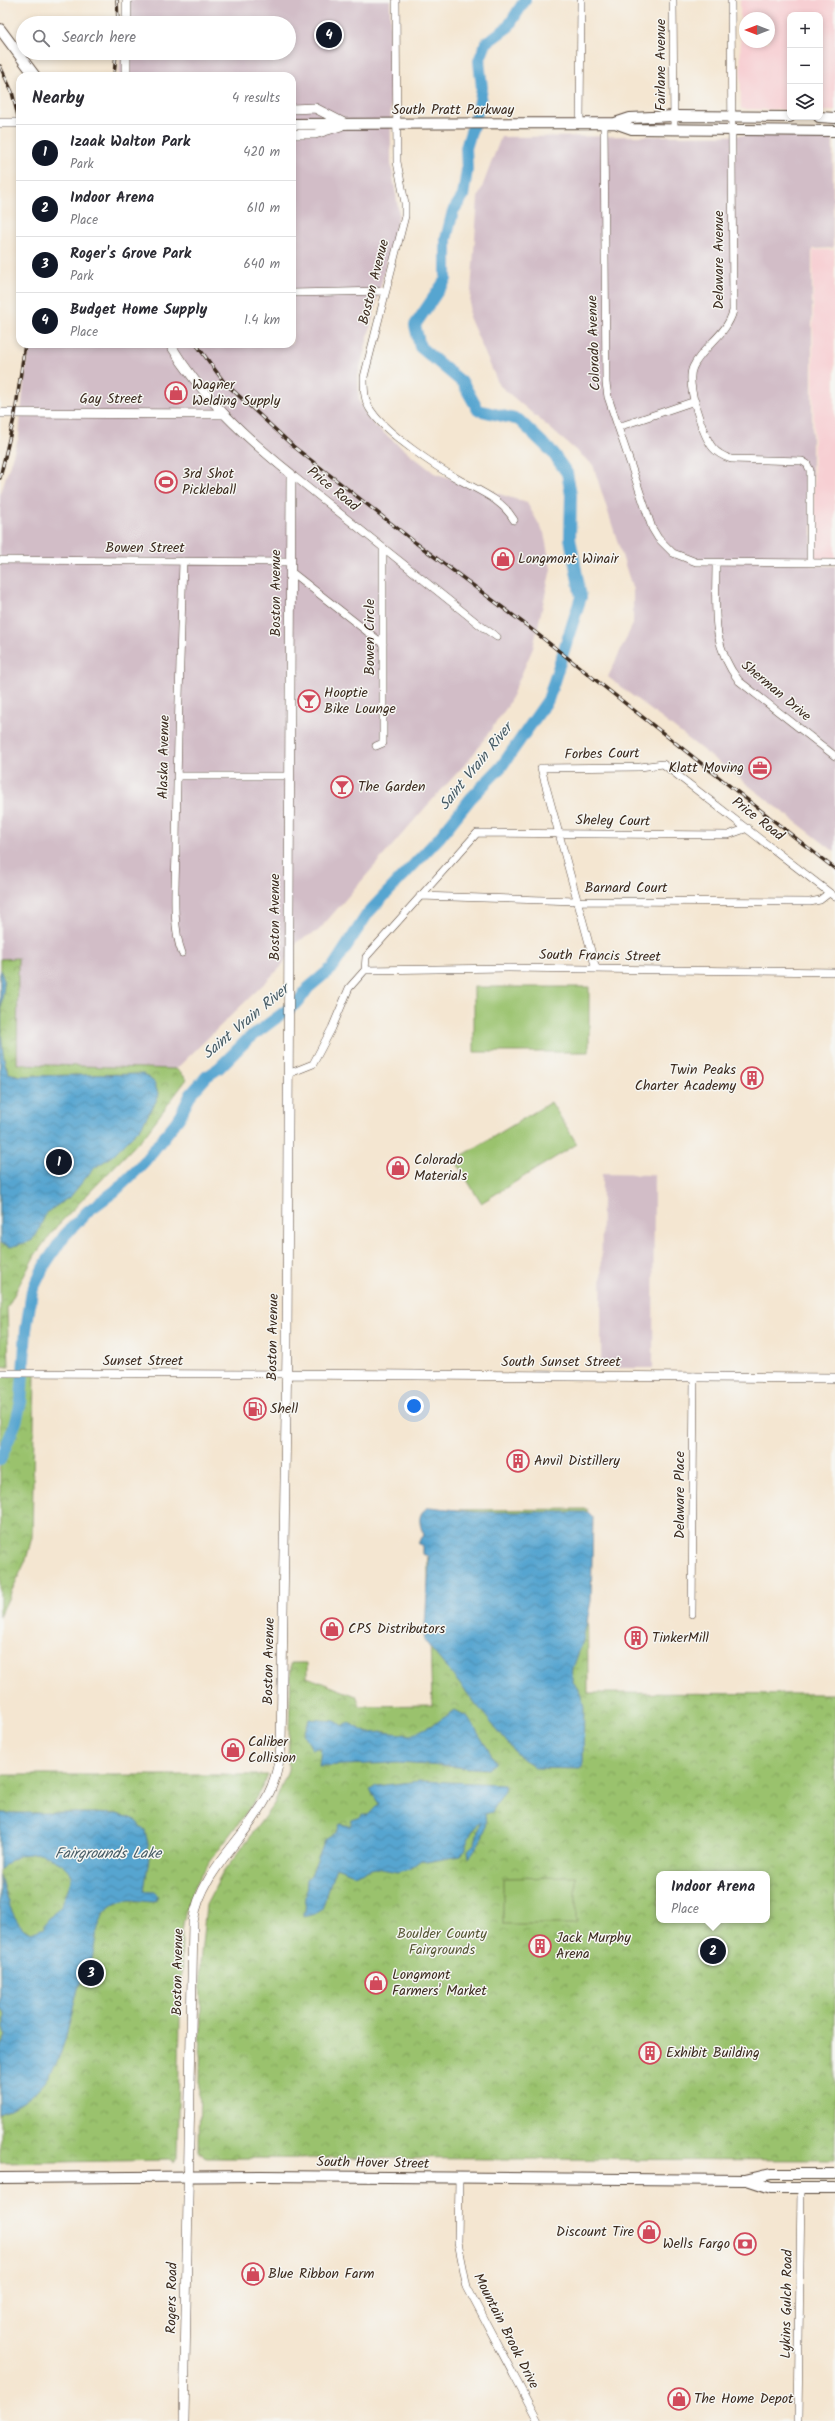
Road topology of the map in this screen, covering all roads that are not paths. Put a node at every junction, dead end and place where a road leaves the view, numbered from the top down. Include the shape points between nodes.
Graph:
1 (127, 0) edge
2 (396, 0) edge
3 (581, 0) edge
4 (674, 0) edge
5 (731, 0) edge
6 (127, 16) edge
7 (0, 29) edge
8 (16, 52) edge
9 (23, 60) edge
10 (126, 60) edge
11 (32, 72) edge
12 (126, 72) edge
13 (296, 109) edge
14 (674, 116) junction
15 (732, 117) junction
16 (787, 117) edge
17 (823, 117) edge
18 (835, 118) edge
19 (0, 123) edge
20 (16, 123) edge
21 (580, 123) junction
22 (610, 123) junction
23 (296, 124) edge
24 (346, 124) junction
25 (397, 124) junction
26 (732, 129) junction
27 (674, 130) junction
28 (835, 131) edge
29 (296, 134) edge
30 (386, 291) junction
31 (296, 293) edge
32 (173, 348) edge
33 (695, 401) junction
34 (0, 413) edge
35 (223, 414) junction
36 (618, 427) junction
37 (291, 474) junction
38 (514, 520) dead end
39 (383, 548) junction
40 (0, 560) edge
41 (183, 561) junction
42 (716, 563) junction
43 (810, 563) junction
44 (835, 563) edge
45 (290, 567) junction
46 (497, 636) dead end
47 (383, 644) junction
48 (376, 746) dead end
49 (835, 756) edge
50 (663, 764) joint
51 (177, 776) junction
52 (289, 776) junction
53 (748, 828) junction
54 (559, 833) junction
55 (832, 895) edge
56 (420, 896) junction
57 (577, 901) junction
58 (182, 953) dead end
59 (596, 969) junction
60 (365, 970) junction
61 (835, 972) edge
62 (288, 1074) junction
63 (0, 1373) edge
64 (286, 1374) junction
65 (694, 1376) junction
66 (835, 1378) edge
67 (692, 1614) dead end
68 (801, 2174) junction
69 (835, 2174) edge
70 (188, 2176) junction
71 (0, 2178) edge
72 (459, 2178) junction
73 (745, 2180) junction
74 (801, 2188) junction
75 (835, 2188) edge
76 (184, 2421) edge
77 (538, 2421) edge
78 (798, 2421) edge

1 - 6 street
2 - 25 street, Boston Avenue
3 - 21 street
4 - 14 street, Fairlane Avenue
5 - 15 street, Delaware Avenue
7 - 8 main road
9 - 11 main road
10 - 12 street
13 - 24 street via 315,108
14 - 15 main road, South Pratt Parkway
14 - 22 main road, South Pratt Parkway via 630,118
14 - 27 street, Fairlane Avenue
15 - 16 main road, South Pratt Parkway
15 - 26 street, Delaware Avenue
17 - 18 main road
19 - 20 street
21 - 22 main road, South Pratt Parkway
21 - 25 main road, South Pratt Parkway
22 - 27 main road, South Pratt Parkway via 632,129
22 - 36 street, Colorado Avenue via 606,383
23 - 24 main road, South Pratt Parkway
24 - 25 main road, South Pratt Parkway
24 - 29 street via 315,134
25 - 30 street, Boston Avenue via 397,162 405,216
26 - 27 main road, South Pratt Parkway
26 - 28 main road, South Pratt Parkway
26 - 33 street, Delaware Avenue via 733,311 726,329 696,360 690,380
30 - 31 street
30 - 38 street, Boston Avenue via 364,377 364,395 371,412 379,422 437,467 500,502
32 - 35 street, Price Road
33 - 36 street
33 - 43 street, Delaware Avenue via 707,440 721,455 731,460 802,461 807,464 810,470
34 - 35 street, Gay Street
35 - 37 street, Price Road via 247,438
36 - 42 street, Colorado Avenue via 652,528 668,549 686,559
37 - 39 street, Price Road
37 - 45 street, Boston Avenue
39 - 46 street, Price Road
39 - 47 street, Bowen Circle
40 - 41 street, Bowen Street
41 - 45 street, Bowen Street
41 - 51 street, Alaska Avenue
42 - 43 street
42 - 49 street, Sherman Drive via 718,639 729,668 739,681
43 - 44 street
45 - 47 street
45 - 52 street, Boston Avenue
47 - 48 street, Bowen Circle via 383,743
50 - 53 street, Price Road
50 - 54 street, Forbes Court via 640,767 541,768
51 - 52 street
51 - 58 street, Alaska Avenue via 176,931
52 - 62 street, Boston Avenue
53 - 54 street, Sheley Court via 728,835
53 - 55 street, Price Road
54 - 56 street, Sheley Court via 477,833
54 - 57 street
55 - 57 street, Barnard Court via 810,902
56 - 57 street, Barnard Court
56 - 60 street via 366,957
57 - 59 street
59 - 60 street, South Francis Street
59 - 61 street, South Francis Street
60 - 62 street via 349,988 313,1064
62 - 64 street, Boston Avenue
63 - 64 street, Sunset Street
64 - 65 street, South Sunset Street
64 - 70 street, Boston Avenue via 284,1611 279,1764 267,1797 211,1873 195,1908
65 - 66 street, South Sunset Street
65 - 67 street, Delaware Place
68 - 69 main road, South Hover Street
68 - 73 main road, South Hover Street via 771,2174
68 - 74 main road
70 - 71 main road, South Hover Street
70 - 72 main road, South Hover Street
70 - 76 street, Rogers Road
72 - 73 main road, South Hover Street
72 - 77 street, Mountain Brook Drive via 458,2242 467,2287
73 - 74 main road, South Hover Street via 771,2188
74 - 75 main road, South Hover Street
74 - 78 street, Lykins Gulch Road

